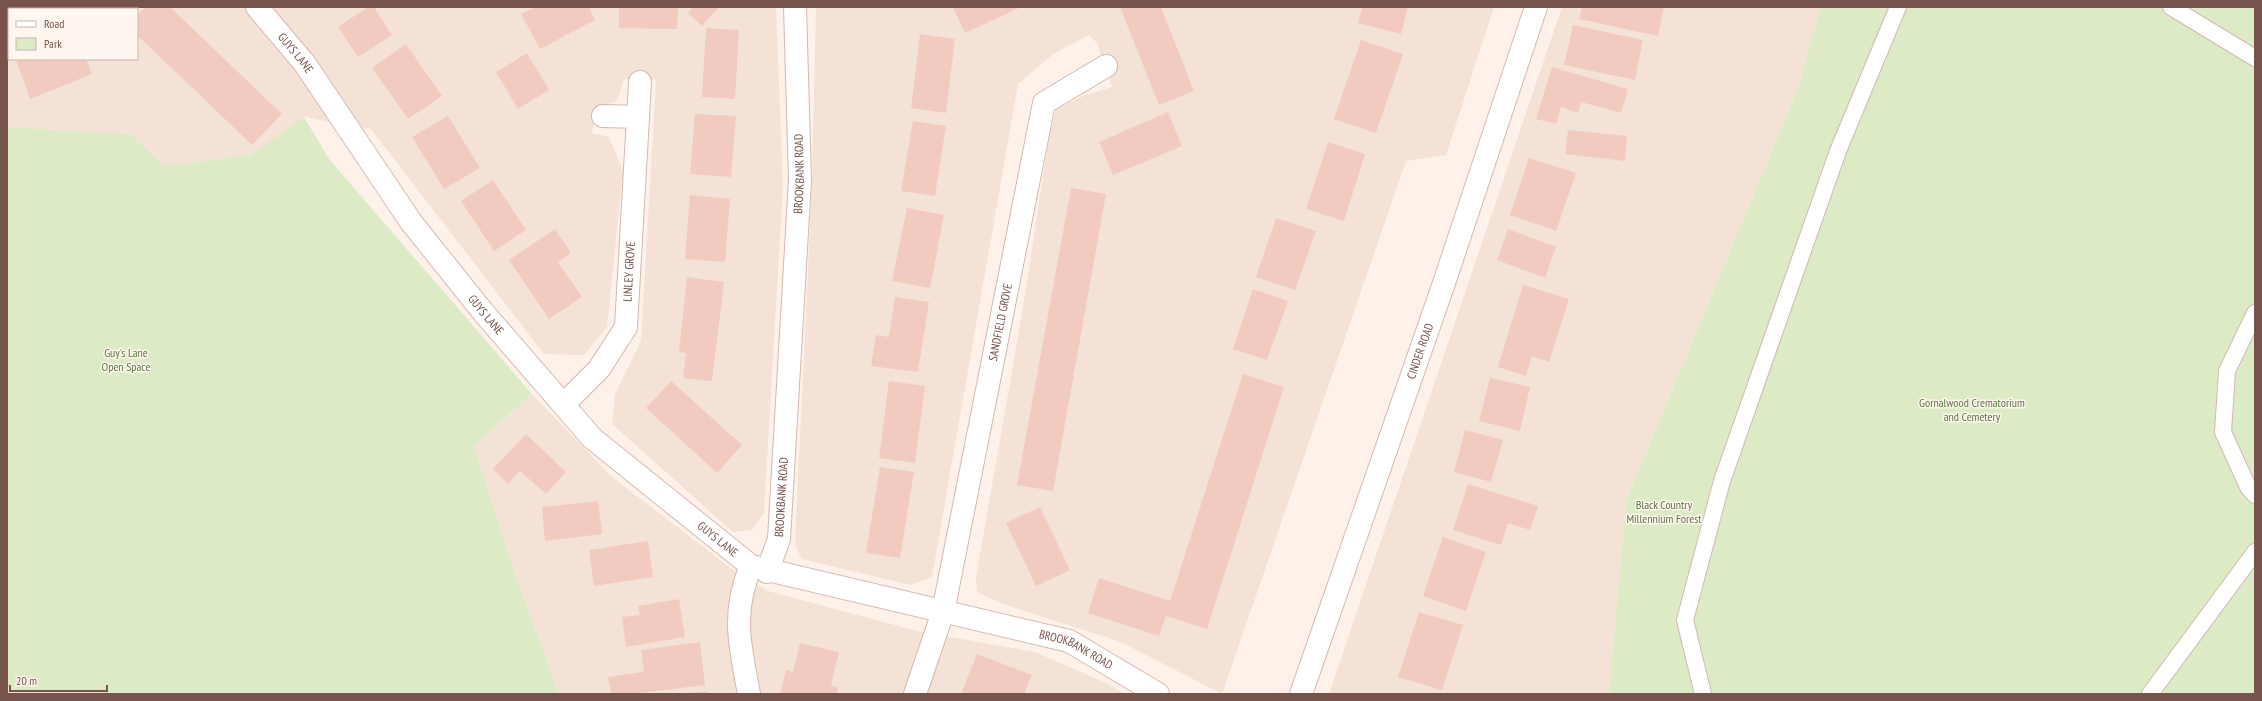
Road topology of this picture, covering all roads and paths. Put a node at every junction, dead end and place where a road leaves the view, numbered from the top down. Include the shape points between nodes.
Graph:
1 (257, 7) edge
2 (795, 7) edge
3 (1536, 7) edge
4 (1898, 7) edge
5 (2171, 7) edge
6 (2255, 58) edge
7 (1106, 66) dead end
8 (640, 82) dead end
9 (603, 116) dead end
10 (638, 117) junction
11 (2255, 313) edge
12 (564, 404) junction
13 (2255, 495) edge
14 (2255, 552) edge
15 (759, 569) junction
16 (943, 612) junction
17 (749, 694) edge
18 (915, 694) edge
19 (1158, 694) edge
20 (1301, 694) edge
21 (1703, 694) edge
22 (2150, 694) edge

1 - 12 street, GUYS LANE via 305,64 411,222 483,312
2 - 15 street, BROOKBANK ROAD via 800,180 779,539
3 - 20 street, CINDER ROAD via 1440,294
4 - 21 lane via 1838,152 1722,481 1685,620
5 - 6 lane
7 - 16 street, SANDFIELD GROVE via 1044,103
8 - 10 street, LINLEY GROVE
9 - 10 street
10 - 12 street, LINLEY GROVE via 626,326 600,369
11 - 13 lane via 2227,371 2223,432 2248,487
12 - 15 street, GUYS LANE via 592,438
14 - 22 lane
15 - 16 street, BROOKBANK ROAD
15 - 17 street via 742,588 738,638
16 - 18 street, SANDFIELD GROVE
16 - 19 street, BROOKBANK ROAD via 1069,641

